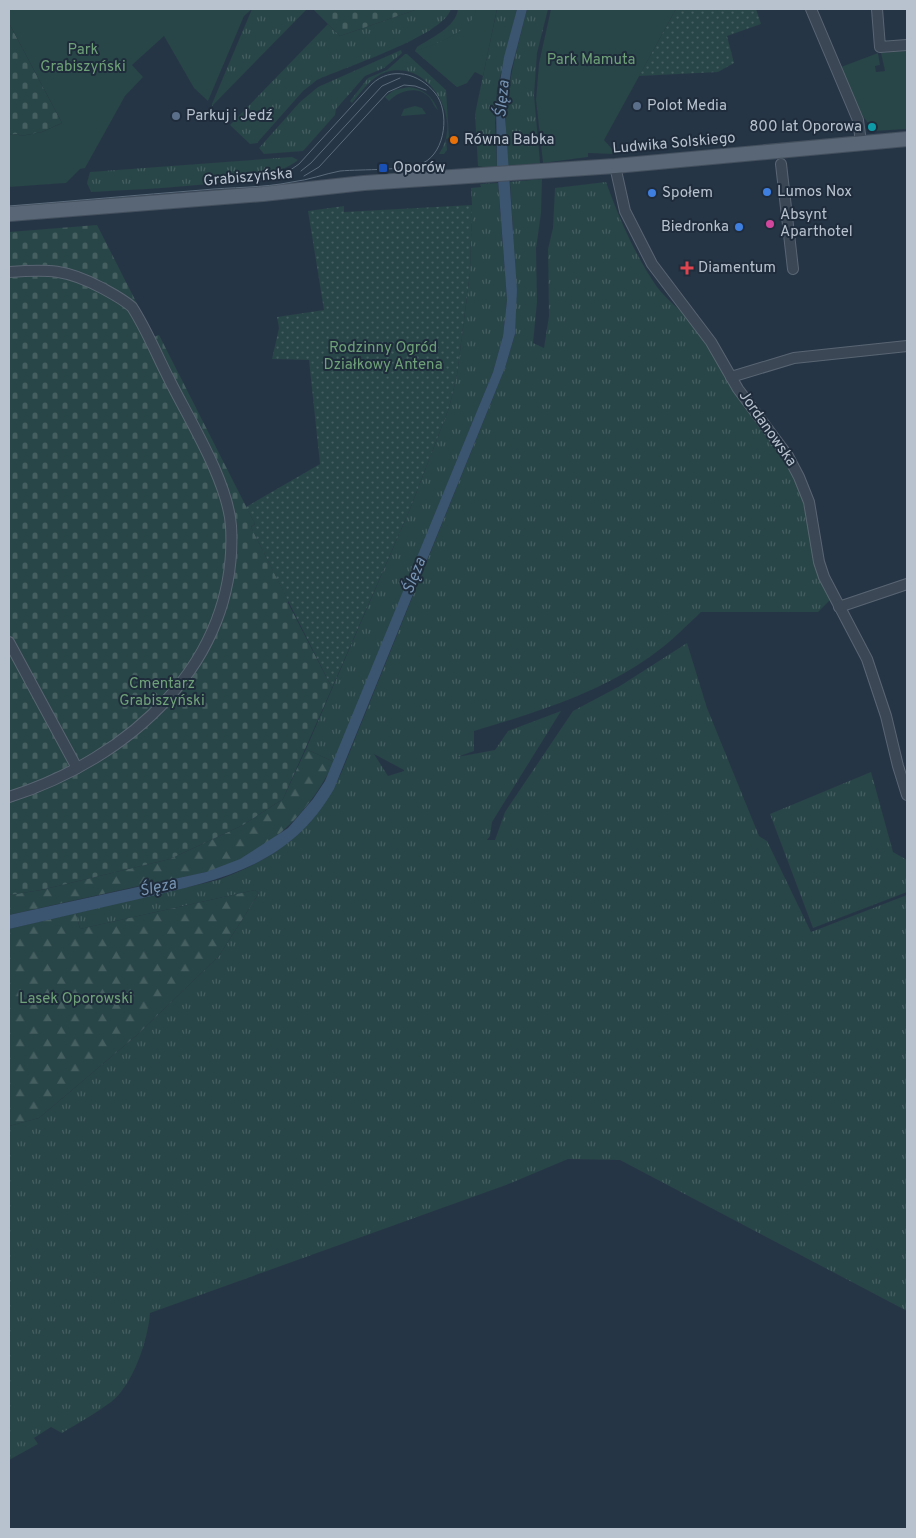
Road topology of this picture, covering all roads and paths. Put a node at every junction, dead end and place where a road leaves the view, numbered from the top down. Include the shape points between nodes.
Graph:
1 (811, 9) edge
2 (877, 9) edge
3 (907, 45) edge
4 (907, 139) edge
5 (861, 142) junction
6 (782, 164) dead end
7 (615, 166) junction
8 (490, 176) joint
9 (9, 214) edge
10 (793, 269) dead end
11 (9, 272) edge
12 (907, 346) edge
13 (731, 377) junction
14 (907, 584) edge
15 (839, 607) junction
16 (9, 642) edge
17 (77, 768) junction
18 (907, 795) edge
19 (9, 797) edge

1 - 5 street via 858,120
2 - 3 street via 880,47
4 - 5 main road, Ludwika Solskiego
5 - 7 main road, Ludwika Solskiego
6 - 10 street
7 - 8 main road, Ludwika Solskiego
7 - 13 street, Jordanowska via 625,211 652,264 711,342
8 - 9 main road, Grabiszyńska via 364,183
11 - 17 street via 37,269 69,273 132,307 222,489 231,526 220,610 200,654 165,703 124,739
12 - 13 street via 794,358
13 - 15 street, Jordanowska via 788,456 799,477 809,502 819,562
14 - 15 street
15 - 18 street, Jordanowska via 867,659
16 - 17 street
17 - 19 street

